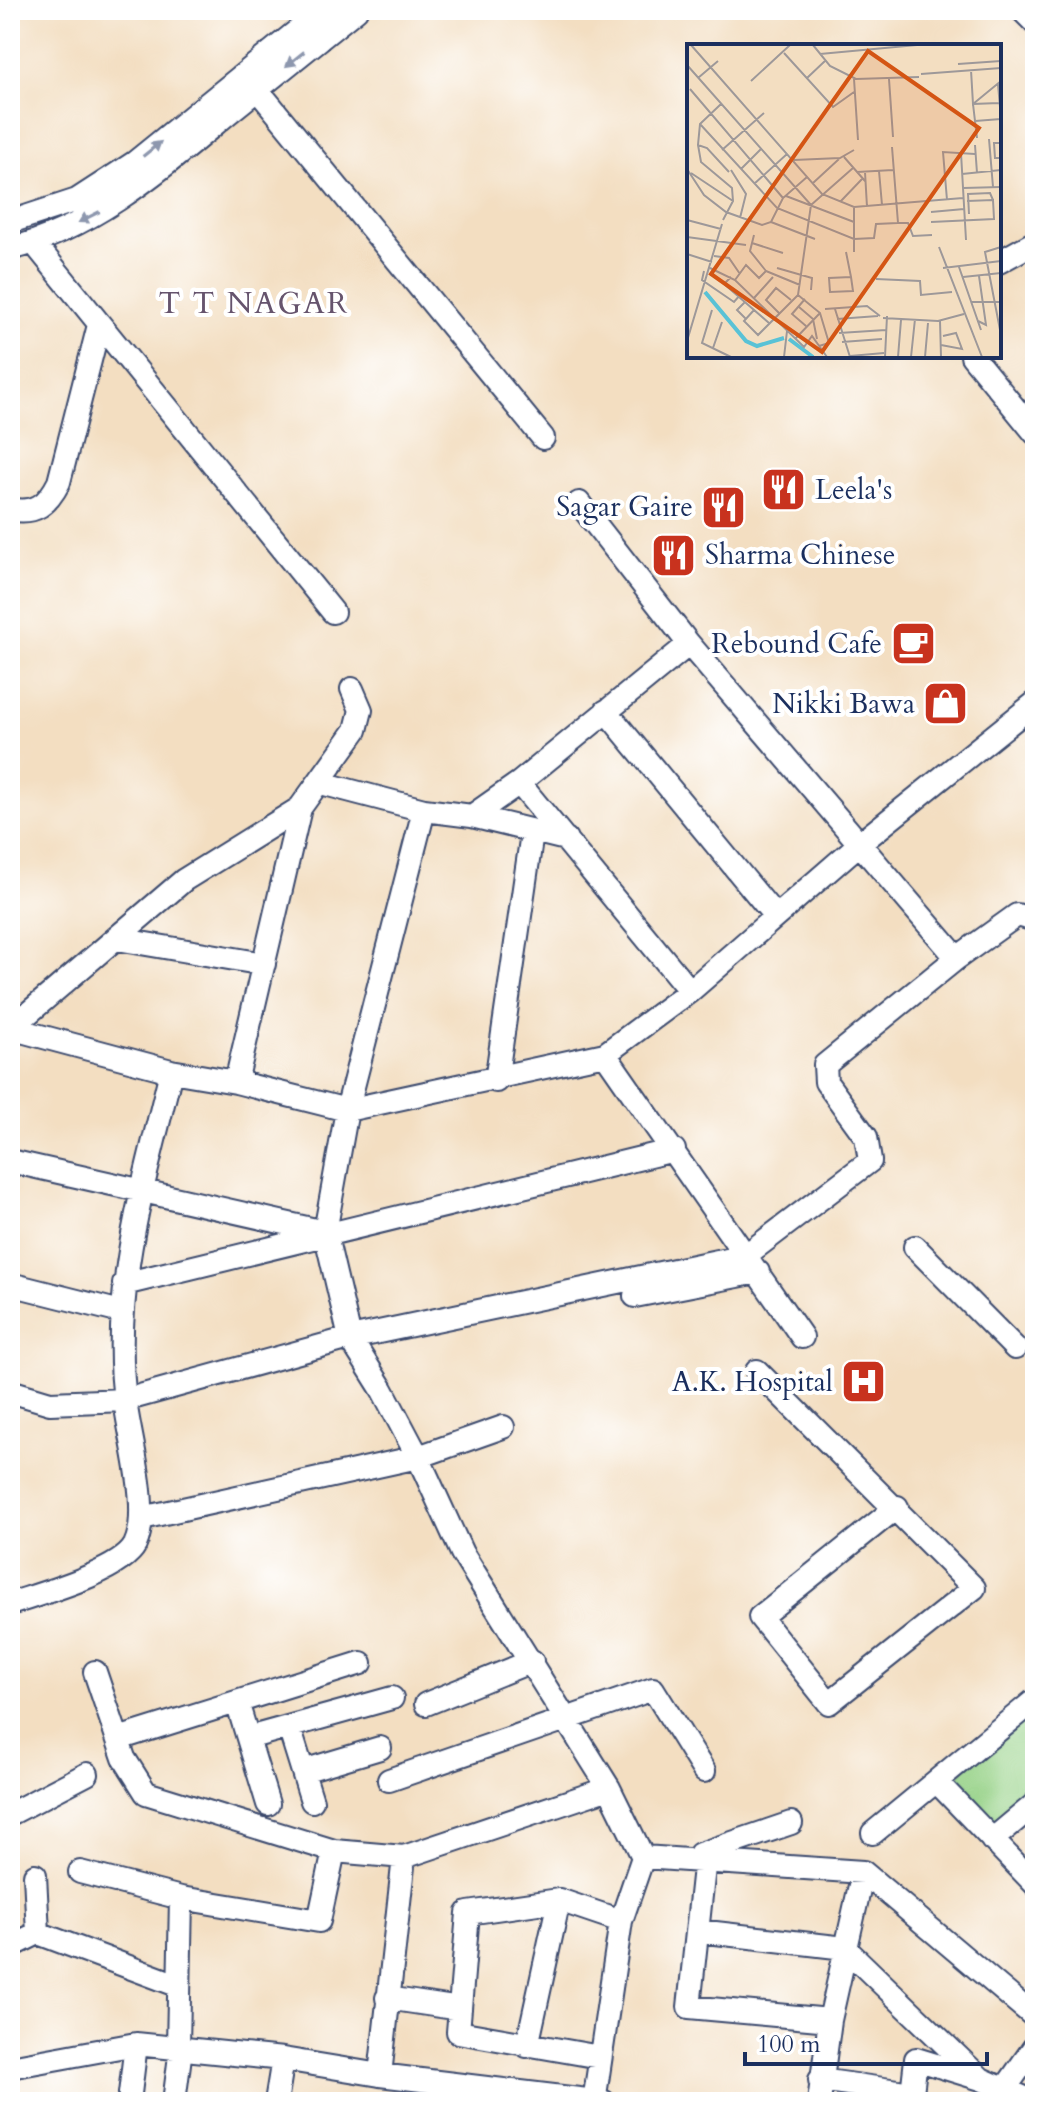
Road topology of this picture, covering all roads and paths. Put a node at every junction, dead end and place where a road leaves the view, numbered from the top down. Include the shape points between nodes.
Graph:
1 (323, 10) edge
2 (356, 10) edge
3 (1022, 10) edge
4 (1035, 23) edge
5 (257, 89) junction
6 (10, 222) edge
7 (1035, 242) edge
8 (34, 243) junction
9 (10, 249) edge
10 (1001, 261) edge
11 (99, 325) junction
12 (974, 358) edge
13 (1035, 433) edge
14 (543, 438) dead end
15 (579, 503) dead end
16 (10, 509) edge
17 (333, 612) dead end
18 (689, 644) junction
19 (352, 689) dead end
20 (1035, 703) edge
21 (606, 711) junction
22 (321, 783) junction
23 (519, 783) junction
24 (300, 808) junction
25 (424, 810) junction
26 (472, 816) junction
27 (532, 833) junction
28 (566, 839) junction
29 (858, 845) junction
30 (775, 916) junction
31 (1035, 920) edge
32 (117, 939) junction
33 (957, 958) junction
34 (264, 964) junction
35 (690, 991) junction
36 (10, 1028) edge
37 (605, 1054) junction
38 (171, 1071) junction
39 (496, 1081) junction
40 (236, 1082) junction
41 (347, 1110) junction
42 (674, 1150) junction
43 (10, 1161) edge
44 (142, 1194) junction
45 (325, 1232) junction
46 (915, 1247) dead end
47 (752, 1263) junction
48 (10, 1284) edge
49 (124, 1284) junction
50 (635, 1296) dead end
51 (121, 1312) junction
52 (802, 1337) dead end
53 (350, 1338) junction
54 (1015, 1348) dead end
55 (757, 1371) dead end
56 (10, 1391) edge
57 (125, 1400) junction
58 (503, 1427) dead end
59 (418, 1457) junction
60 (897, 1507) junction
61 (142, 1518) junction
62 (10, 1604) edge
63 (532, 1661) junction
64 (361, 1663) dead end
65 (95, 1672) dead end
66 (392, 1698) dead end
67 (1035, 1700) edge
68 (237, 1702) junction
69 (426, 1704) dead end
70 (568, 1720) junction
71 (289, 1727) junction
72 (248, 1738) junction
73 (118, 1739) junction
74 (380, 1748) dead end
75 (303, 1771) junction
76 (704, 1771) dead end
77 (87, 1774) dead end
78 (389, 1780) dead end
79 (937, 1782) junction
80 (609, 1788) junction
81 (312, 1801) dead end
82 (268, 1804) dead end
83 (1035, 1804) edge
84 (10, 1814) edge
85 (791, 1823) dead end
86 (873, 1833) dead end
87 (992, 1840) junction
88 (334, 1851) junction
89 (404, 1857) junction
90 (643, 1857) junction
91 (696, 1858) junction
92 (80, 1872) dead end
93 (863, 1872) junction
94 (35, 1875) dead end
95 (1035, 1884) edge
96 (181, 1898) junction
97 (559, 1900) junction
98 (621, 1921) junction
99 (698, 1931) junction
100 (38, 1933) junction
101 (10, 1947) edge
102 (845, 1948) junction
103 (177, 1985) junction
104 (387, 1998) junction
105 (460, 2009) junction
106 (1035, 2017) edge
107 (830, 2020) junction
108 (136, 2044) junction
109 (527, 2046) junction
110 (1035, 2046) edge
111 (179, 2048) junction
112 (600, 2057) junction
113 (283, 2059) junction
114 (10, 2067) edge
115 (380, 2075) junction
116 (981, 2079) junction
117 (1004, 2090) junction
118 (820, 2091) edge
119 (912, 2097) edge
120 (597, 2101) edge
121 (129, 2102) edge
122 (174, 2102) edge
123 (276, 2102) edge
124 (1034, 2102) edge

6 -> 1 street via 77,200 122,171
2 -> 5 street
3 - 4 street
5 -> 8 street via 103,210
5 - 14 street
7 - 10 street
8 - 9 street
8 - 11 street
11 - 16 street via 59,482 38,509
11 - 17 street
12 - 13 street
15 - 18 street
18 - 21 street
18 - 29 street
19 - 22 street via 361,710 356,730
20 - 29 street
21 - 23 street
21 - 30 street
22 - 24 street
22 - 25 street
23 - 26 street
23 - 28 street
24 - 32 street via 205,865
24 - 34 street
25 - 26 street
25 - 41 street
26 - 27 street
27 - 28 street
27 - 39 street
28 - 35 street
29 - 30 street
29 - 33 street
30 - 35 street
31 - 33 street via 1017,915
32 - 34 street
32 - 36 street
33 - 47 street via 825,1065 826,1082 866,1137 870,1161
34 - 40 street
35 - 37 street
36 - 38 street
37 - 39 street
37 - 42 street
38 - 40 street
38 - 44 street
39 - 41 street
40 - 41 street
41 - 45 street
42 - 45 street
42 - 47 street
43 - 44 street
44 - 45 street
44 - 49 street
45 - 49 street
45 - 53 street
46 - 54 street
47 - 50 street
47 - 52 street
47 - 53 street
48 - 51 street
49 - 51 street
51 - 57 street
53 - 57 street
53 - 59 street
55 - 60 street
56 - 57 street via 50,1403
57 - 61 street
58 - 59 street
59 - 61 street
59 - 63 street via 462,1553
60 - 60 street via 760,1617 829,1703 974,1588
61 - 62 street via 134,1548 102,1572
63 - 69 street
63 - 70 street
64 - 68 street
65 - 73 street
66 - 71 street
67 - 79 street
68 - 72 street
68 - 73 street
70 - 76 street via 653,1689
70 - 78 street
70 - 80 street
71 - 72 street
71 - 75 street
72 - 82 street
73 - 88 street via 146,1793
74 - 75 street
75 - 81 street
77 - 84 street
79 - 86 street
79 - 87 street
80 - 89 street
80 - 90 street
83 - 87 street
85 - 91 street
87 - 95 street
88 - 89 street
88 - 96 street via 319,1921
89 - 104 street
90 - 91 street
90 - 98 street
91 - 93 street
91 - 99 street
92 - 96 street
93 - 102 street
93 - 106 street
94 - 100 street
96 - 103 street
97 - 98 street
97 - 105 street via 468,1913
97 - 109 street
98 - 112 street
99 - 102 street
99 - 107 street via 689,2007
100 - 101 street
100 - 103 street
102 - 107 street
102 - 116 street
103 - 111 street
104 - 105 street
104 - 115 street
105 - 109 street via 458,2032
107 - 118 street
108 - 111 street
108 - 114 street
108 - 121 street
109 - 112 street
110 - 117 street
111 - 113 street
111 - 122 street
112 - 120 street
113 - 115 street
113 - 123 street
115 - 120 street
116 - 117 street
116 - 119 street via 916,2059
117 - 124 street
118 - 119 street

